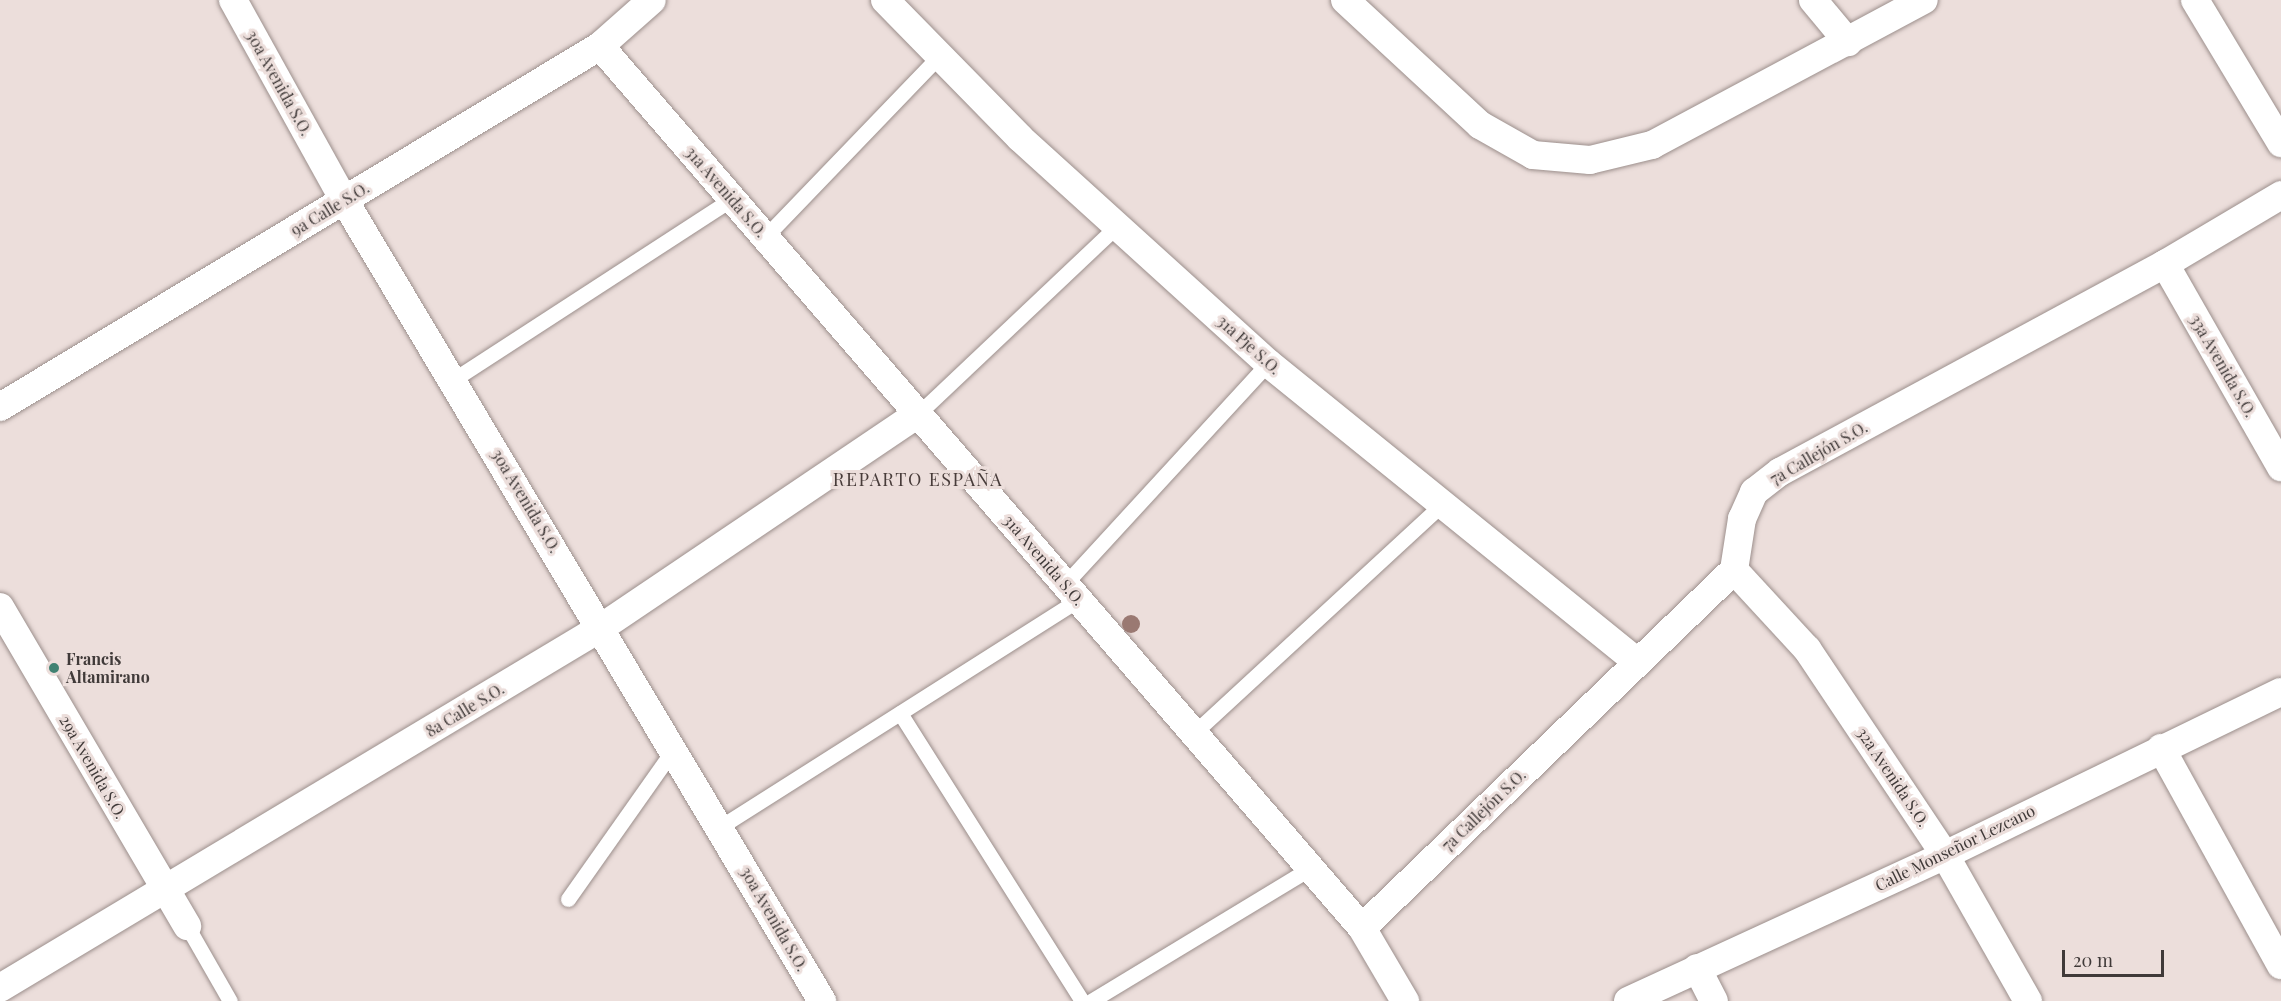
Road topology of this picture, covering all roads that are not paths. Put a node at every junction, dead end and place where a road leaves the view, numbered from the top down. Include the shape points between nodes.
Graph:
1 (233, 0) edge
2 (652, 0) edge
3 (885, 0) edge
4 (1345, 0) edge
5 (1813, 0) edge
6 (1924, 0) edge
7 (2195, 0) edge
8 (1848, 42) junction
9 (600, 46) junction
10 (940, 55) junction
11 (2281, 143) edge
12 (2281, 195) edge
13 (732, 199) junction
14 (344, 200) junction
15 (1117, 226) junction
16 (765, 237) junction
17 (2164, 264) junction
18 (1268, 363) junction
19 (453, 380) junction
20 (0, 407) edge
21 (918, 414) junction
22 (2281, 467) edge
23 (1441, 505) junction
24 (1734, 570) junction
25 (1072, 592) junction
26 (0, 607) edge
27 (602, 627) junction
28 (1636, 662) junction
29 (2281, 692) edge
30 (900, 713) junction
31 (1194, 733) junction
32 (2161, 748) junction
33 (674, 749) junction
34 (720, 826) junction
35 (1945, 855) junction
36 (1311, 868) junction
37 (165, 891) junction
38 (568, 899) dead end
39 (187, 926) joint
40 (1362, 928) junction
41 (2281, 965) edge
42 (1697, 968) junction
43 (0, 988) edge
44 (230, 1001) edge
45 (822, 1001) edge
46 (1082, 1001) edge
47 (1091, 1001) edge
48 (1405, 1001) edge
49 (1628, 1001) edge
50 (1714, 1001) edge
51 (2028, 1001) edge

1 - 14 street, 30a Avenida S.O.
2 - 9 street, 9a Calle S.O.
3 - 10 street, 31a Pje S.O.
4 - 8 street via 1480,125 1533,155 1590,160 1652,145
5 - 8 street
6 - 8 street
7 - 11 street
9 - 13 street, 31a Avenida S.O.
9 - 14 street, 9a Calle S.O.
10 - 15 street, 31a Pje S.O. via 1020,138
10 - 16 lane
12 - 17 street, 7a Callejón S.O.
13 - 16 street, 31a Avenida S.O.
13 - 19 lane
14 - 19 street, 30a Avenida S.O.
14 - 20 street, 9a Calle S.O.
15 - 18 street, 31a Pje S.O.
15 - 21 lane
16 - 21 street, 31a Avenida S.O.
17 - 22 street, 33a Avenida S.O.
17 - 24 street, 7a Callejón S.O. via 1780,472 1754,492 1742,519
18 - 23 street, 31a Pje S.O.
18 - 25 lane
19 - 27 street, 30a Avenida S.O.
21 - 25 street, 31a Avenida S.O.
21 - 27 street, 8a Calle S.O.
23 - 28 street, 31a Pje S.O.
23 - 31 lane
24 - 28 street, 7a Callejón S.O.
24 - 35 street, 32a Avenida S.O. via 1808,649
25 - 30 lane
25 - 31 street, 31a Avenida S.O.
26 - 37 street, 29a Avenida S.O.
27 - 33 street, 30a Avenida S.O.
27 - 37 street, 8a Calle S.O.
28 - 40 street, 7a Callejón S.O.
29 - 32 street, Calle Monseñor Lezcano
30 - 34 lane
30 - 46 lane
31 - 36 street, 31a Avenida S.O.
32 - 35 street, Calle Monseñor Lezcano
32 - 41 street
33 - 34 street, 30a Avenida S.O.
33 - 38 lane
34 - 45 street, 30a Avenida S.O.
35 - 42 street, Calle Monseñor Lezcano
35 - 51 street, 32a Avenida S.O.
36 - 40 street, 31a Avenida S.O.
36 - 47 lane
37 - 39 street, 29a Avenida S.O.
37 - 43 street, 8a Calle S.O.
39 - 44 lane
40 - 48 street, 31a Avenida S.O.
42 - 49 street, Calle Monseñor Lezcano
42 - 50 street

